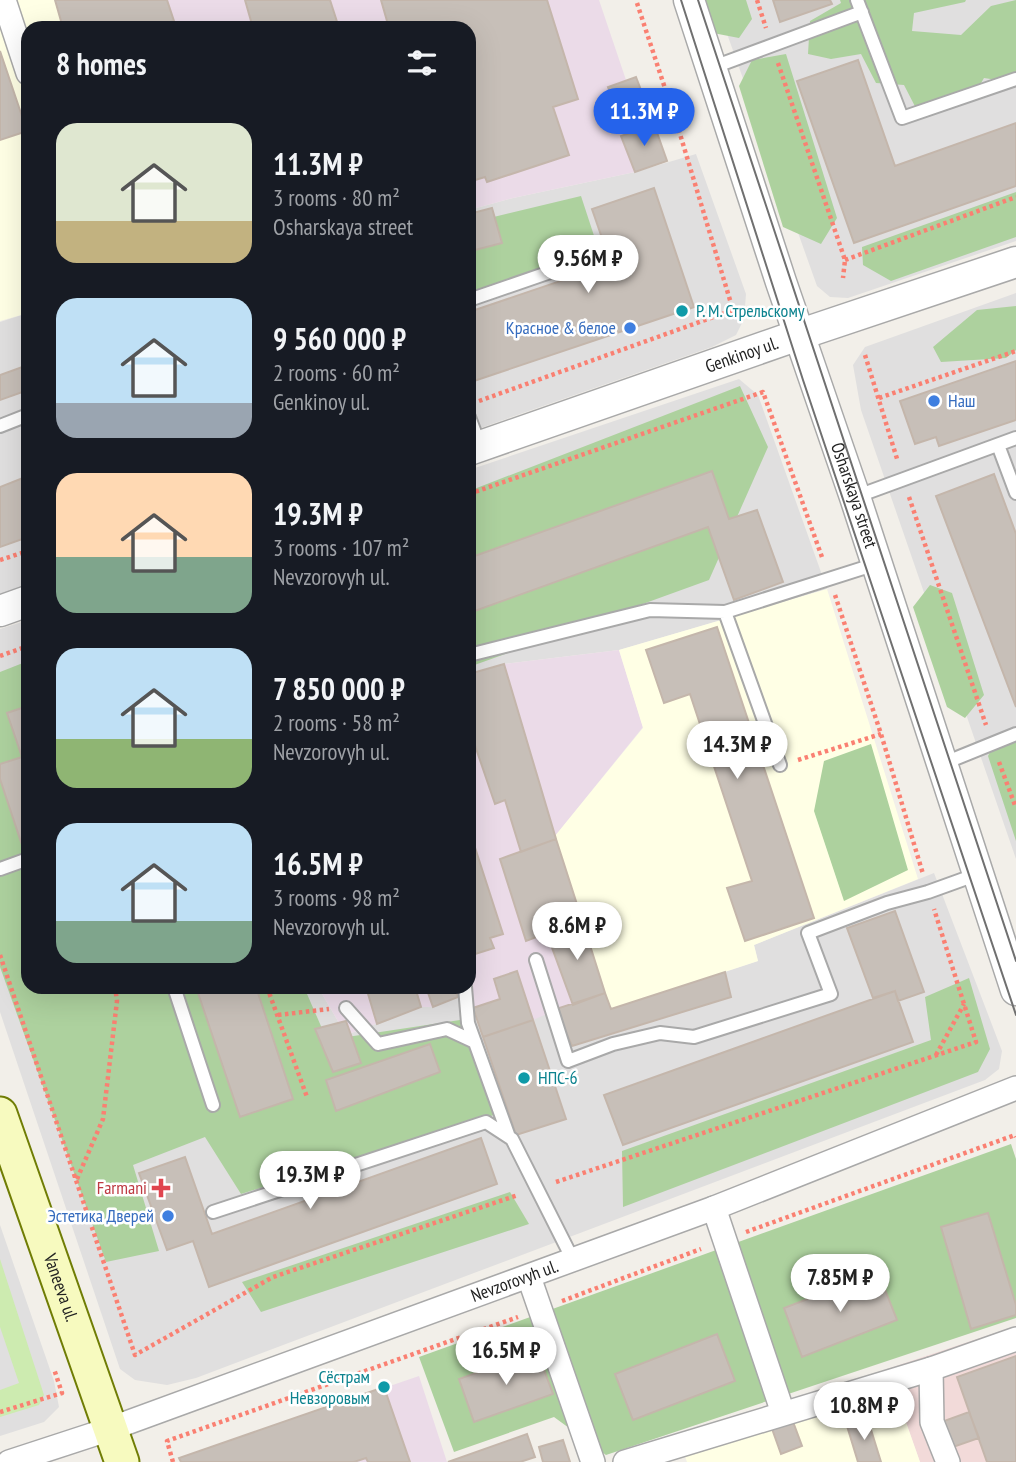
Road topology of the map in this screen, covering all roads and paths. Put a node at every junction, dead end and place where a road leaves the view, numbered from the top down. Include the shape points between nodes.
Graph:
1 (4, 0) edge
2 (636, 0) edge
3 (689, 0) edge
4 (757, 0) edge
5 (860, 6) edge
6 (772, 46) junction
7 (21, 52) edge
8 (711, 68) junction
9 (1016, 79) edge
10 (1016, 197) edge
11 (585, 260) dead end
12 (845, 260) junction
13 (1016, 262) edge
14 (843, 278) dead end
15 (476, 298) edge
16 (799, 335) junction
17 (1016, 351) edge
18 (866, 355) dead end
19 (762, 392) dead end
20 (879, 398) junction
21 (476, 402) edge
22 (21, 418) edge
23 (0, 426) edge
24 (1016, 438) edge
25 (998, 445) junction
26 (476, 447) edge
27 (903, 479) junction
28 (476, 492) edge
29 (1016, 493) edge
30 (855, 497) junction
31 (21, 553) edge
32 (0, 560) edge
33 (876, 564) junction
34 (21, 604) edge
35 (0, 611) edge
36 (725, 612) junction
37 (21, 648) edge
38 (476, 652) edge
39 (0, 656) edge
40 (881, 734) dead end
41 (1016, 734) edge
42 (992, 744) junction
43 (942, 764) junction
44 (780, 765) joint
45 (1016, 808) edge
46 (21, 862) edge
47 (0, 869) edge
48 (978, 874) junction
49 (0, 955) edge
50 (536, 960) dead end
51 (1016, 990) edge
52 (116, 994) edge
53 (176, 994) edge
54 (270, 994) edge
55 (466, 994) edge
56 (964, 1003) dead end
57 (346, 1008) joint
58 (278, 1015) junction
59 (475, 1042) junction
60 (976, 1042) dead end
61 (935, 1055) junction
62 (1016, 1088) edge
63 (307, 1097) dead end
64 (213, 1105) dead end
65 (0, 1114) edge
66 (509, 1137) junction
67 (1016, 1138) edge
68 (76, 1181) junction
69 (537, 1189) junction
70 (714, 1208) junction
71 (213, 1212) dead end
72 (725, 1240) junction
73 (573, 1260) junction
74 (528, 1277) junction
75 (540, 1310) junction
76 (1016, 1339) edge
77 (931, 1368) junction
78 (62, 1393) dead end
79 (0, 1412) edge
80 (783, 1413) junction
81 (110, 1429) junction
82 (9, 1462) edge
83 (122, 1462) edge
84 (173, 1462) edge
85 (593, 1462) edge
86 (625, 1462) edge
87 (948, 1462) edge

1 - 7 street
2 - 21 path via 733,310
3 - 8 street, Osharskaya street
4 - 6 path
5 - 6 lane
5 - 9 lane via 902,118
6 - 8 lane
6 - 12 path
8 - 16 street, Osharskaya street
10 - 12 path
11 - 15 lane
12 - 14 path
13 - 16 street, Genkinoy ul.
16 - 26 street, Genkinoy ul.
16 - 30 street, Osharskaya street
17 - 20 path
18 - 20 path
19 - 28 path
20 - 27 path
22 - 23 lane
24 - 25 lane
25 - 27 lane
25 - 29 lane
27 - 30 lane
27 - 42 path
30 - 33 street, Osharskaya street
31 - 32 path
33 - 36 lane
33 - 43 street, Osharskaya street
34 - 35 street
36 - 38 lane via 650,611
36 - 44 lane
37 - 39 path
40 - 44 path
41 - 42 lane
42 - 43 lane
42 - 45 path
43 - 48 street, Osharskaya street
46 - 47 lane
48 - 50 lane via 808,933 831,994 694,1037 660,1033 568,1061
48 - 51 street, Osharskaya street
49 - 68 path
52 - 68 path via 103,1119
53 - 64 lane
54 - 58 path
55 - 59 lane
56 - 61 path
57 - 58 path
57 - 59 lane via 378,1045 447,1029
58 - 63 path
59 - 66 lane
60 - 61 path
61 - 69 path
62 - 70 street, Nevzorovyh ul.
65 - 81 main road, Vaneeva ul.
66 - 69 lane
66 - 71 lane via 486,1122
67 - 72 path
68 - 69 path via 135,1354 273,1277
69 - 73 lane
70 - 72 street
70 - 73 street, Nevzorovyh ul.
72 - 75 path
72 - 80 street
73 - 74 street, Nevzorovyh ul.
74 - 75 street
74 - 81 street, Nevzorovyh ul.
75 - 84 path via 167,1441
75 - 85 street
76 - 77 street
77 - 80 street
77 - 87 street via 932,1422
78 - 79 path
80 - 86 street
81 - 82 street, Nevzorovyh ul.
81 - 83 main road, Vaneeva ul.

